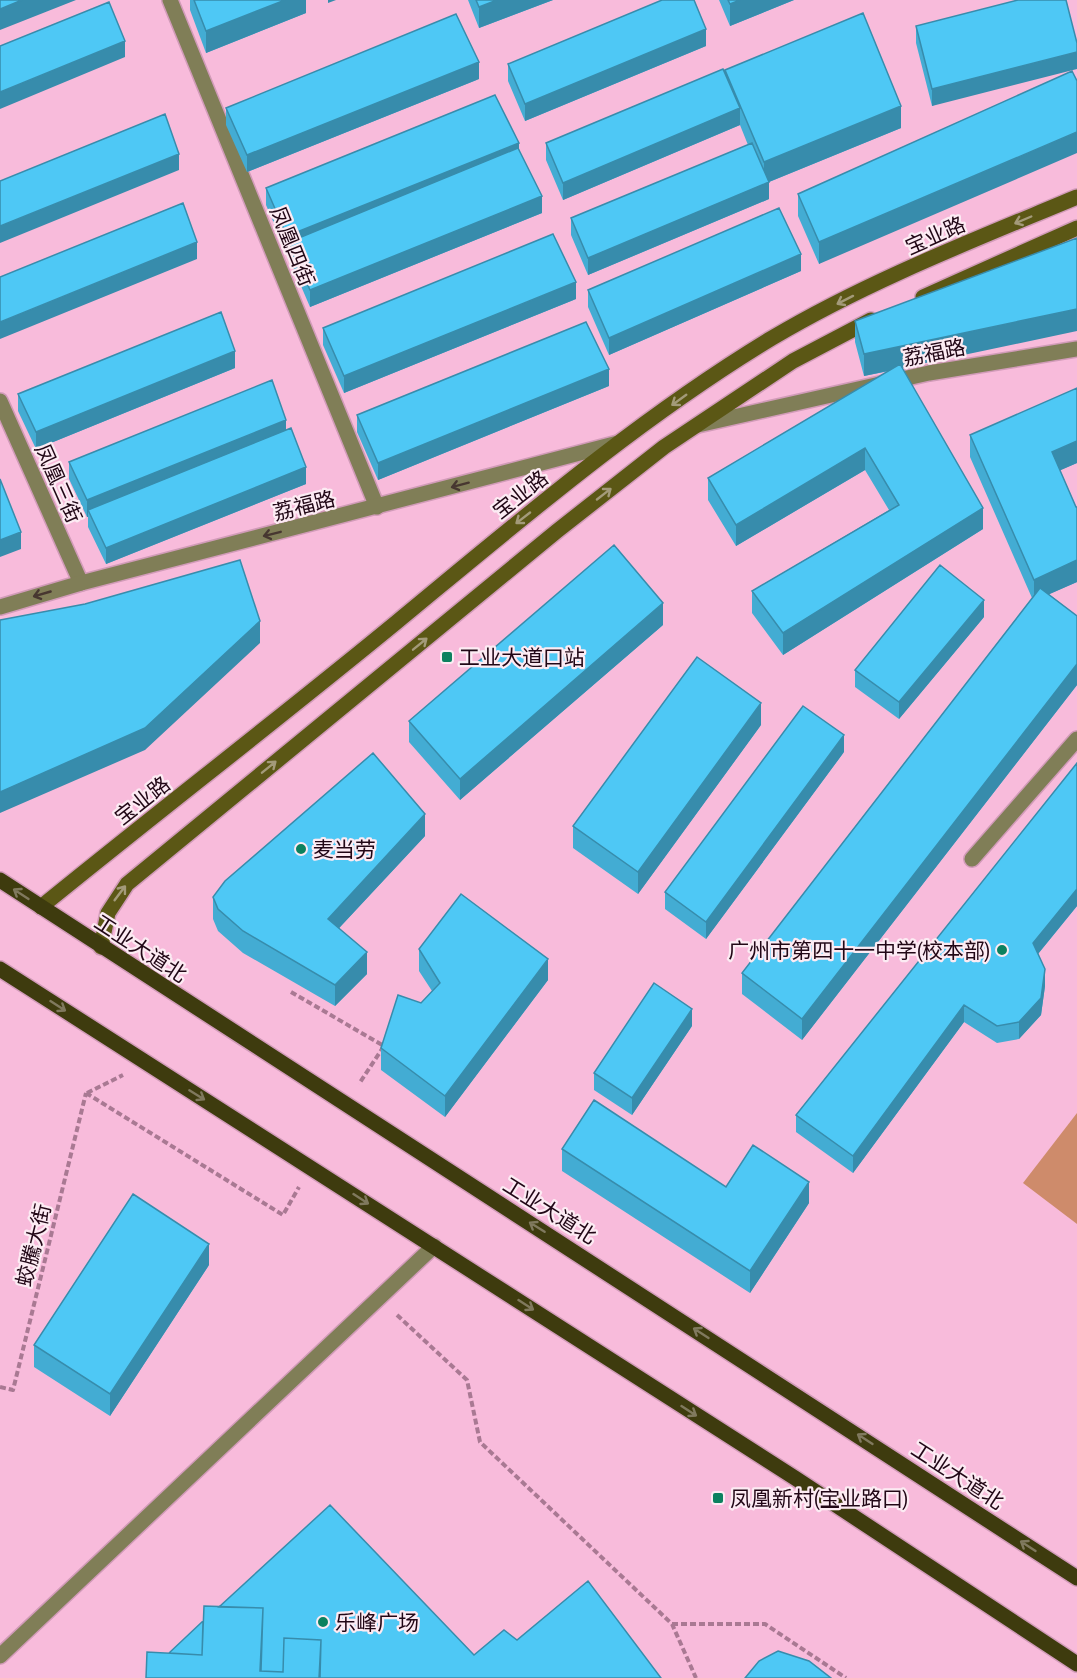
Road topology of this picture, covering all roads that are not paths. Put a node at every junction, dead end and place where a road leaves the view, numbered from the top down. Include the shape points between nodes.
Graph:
1 (170, 0) edge
2 (1077, 197) edge
3 (1077, 228) edge
4 (909, 303) edge
5 (888, 312) edge
6 (1077, 349) edge
7 (0, 400) edge
8 (694, 426) junction
9 (618, 443) junction
10 (377, 507) junction
11 (81, 583) junction
12 (0, 607) edge
13 (1077, 739) edge
14 (972, 859) dead end
15 (0, 880) edge
16 (41, 907) junction
17 (100, 947) junction
18 (3, 975) edge
19 (434, 1246) junction
20 (1077, 1578) edge
21 (0, 1656) edge
22 (1077, 1664) edge

1 - 10 street, 凤凰四街
2 -> 9 main road, 宝业路 via 848,298 774,337
3 - 4 main road
5 - 8 main road via 793,361
6 - 8 street, 荔福路 via 929,373
7 - 11 street, 凤凰三街
17 -> 8 main road via 108,913 127,884 557,531
9 -> 10 street, 荔福路
9 -> 16 main road, 宝业路
10 -> 11 street, 荔福路
11 -> 12 street, 荔福路
13 - 14 street
16 -> 15 main road, 工业大道北
16 - 17 main road, 工业大道北
20 -> 17 main road, 工业大道北
18 -> 19 main road
19 - 21 street
19 -> 22 main road

